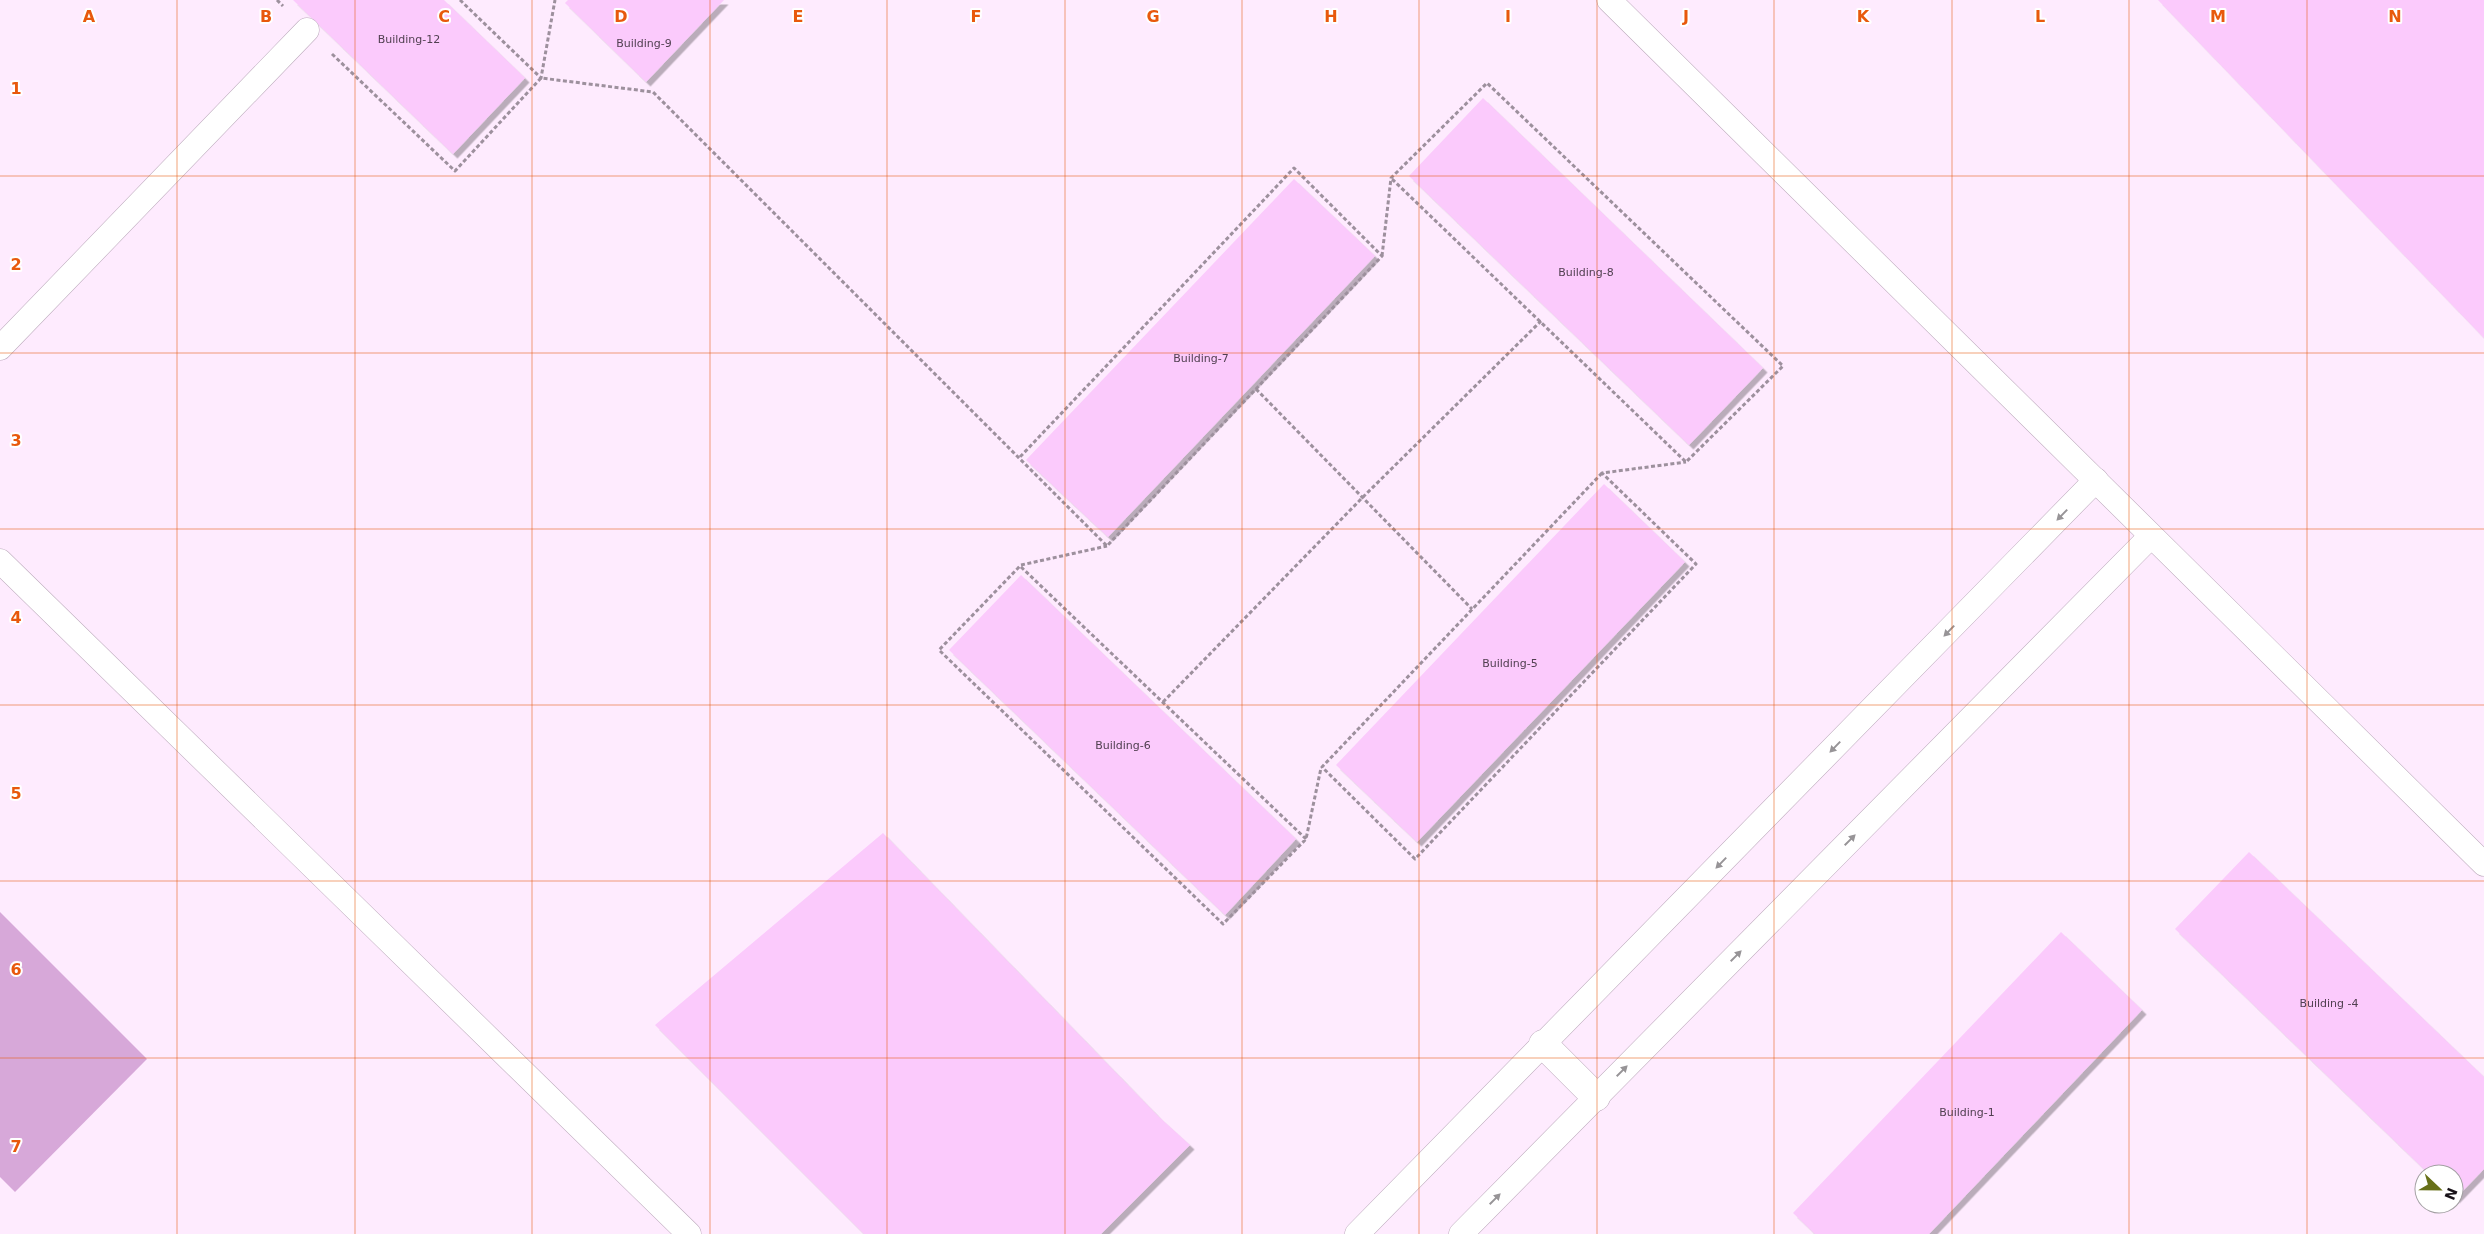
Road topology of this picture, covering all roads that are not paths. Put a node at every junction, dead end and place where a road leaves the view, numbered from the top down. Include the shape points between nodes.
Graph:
1 (1609, 0) edge
2 (307, 30) road end
3 (0, 348) edge
4 (2096, 480) junction
5 (2150, 537) junction
6 (0, 561) edge
7 (2484, 864) edge
8 (1543, 1044) junction
9 (1596, 1097) junction
10 (689, 1234) edge
11 (1357, 1234) edge
12 (1461, 1234) edge

1 - 4 lane
2 - 3 lane
4 - 5 lane
4 -> 8 lane
5 - 7 lane
9 -> 5 lane
6 - 10 lane
8 - 9 street
8 - 11 lane
12 -> 9 lane

